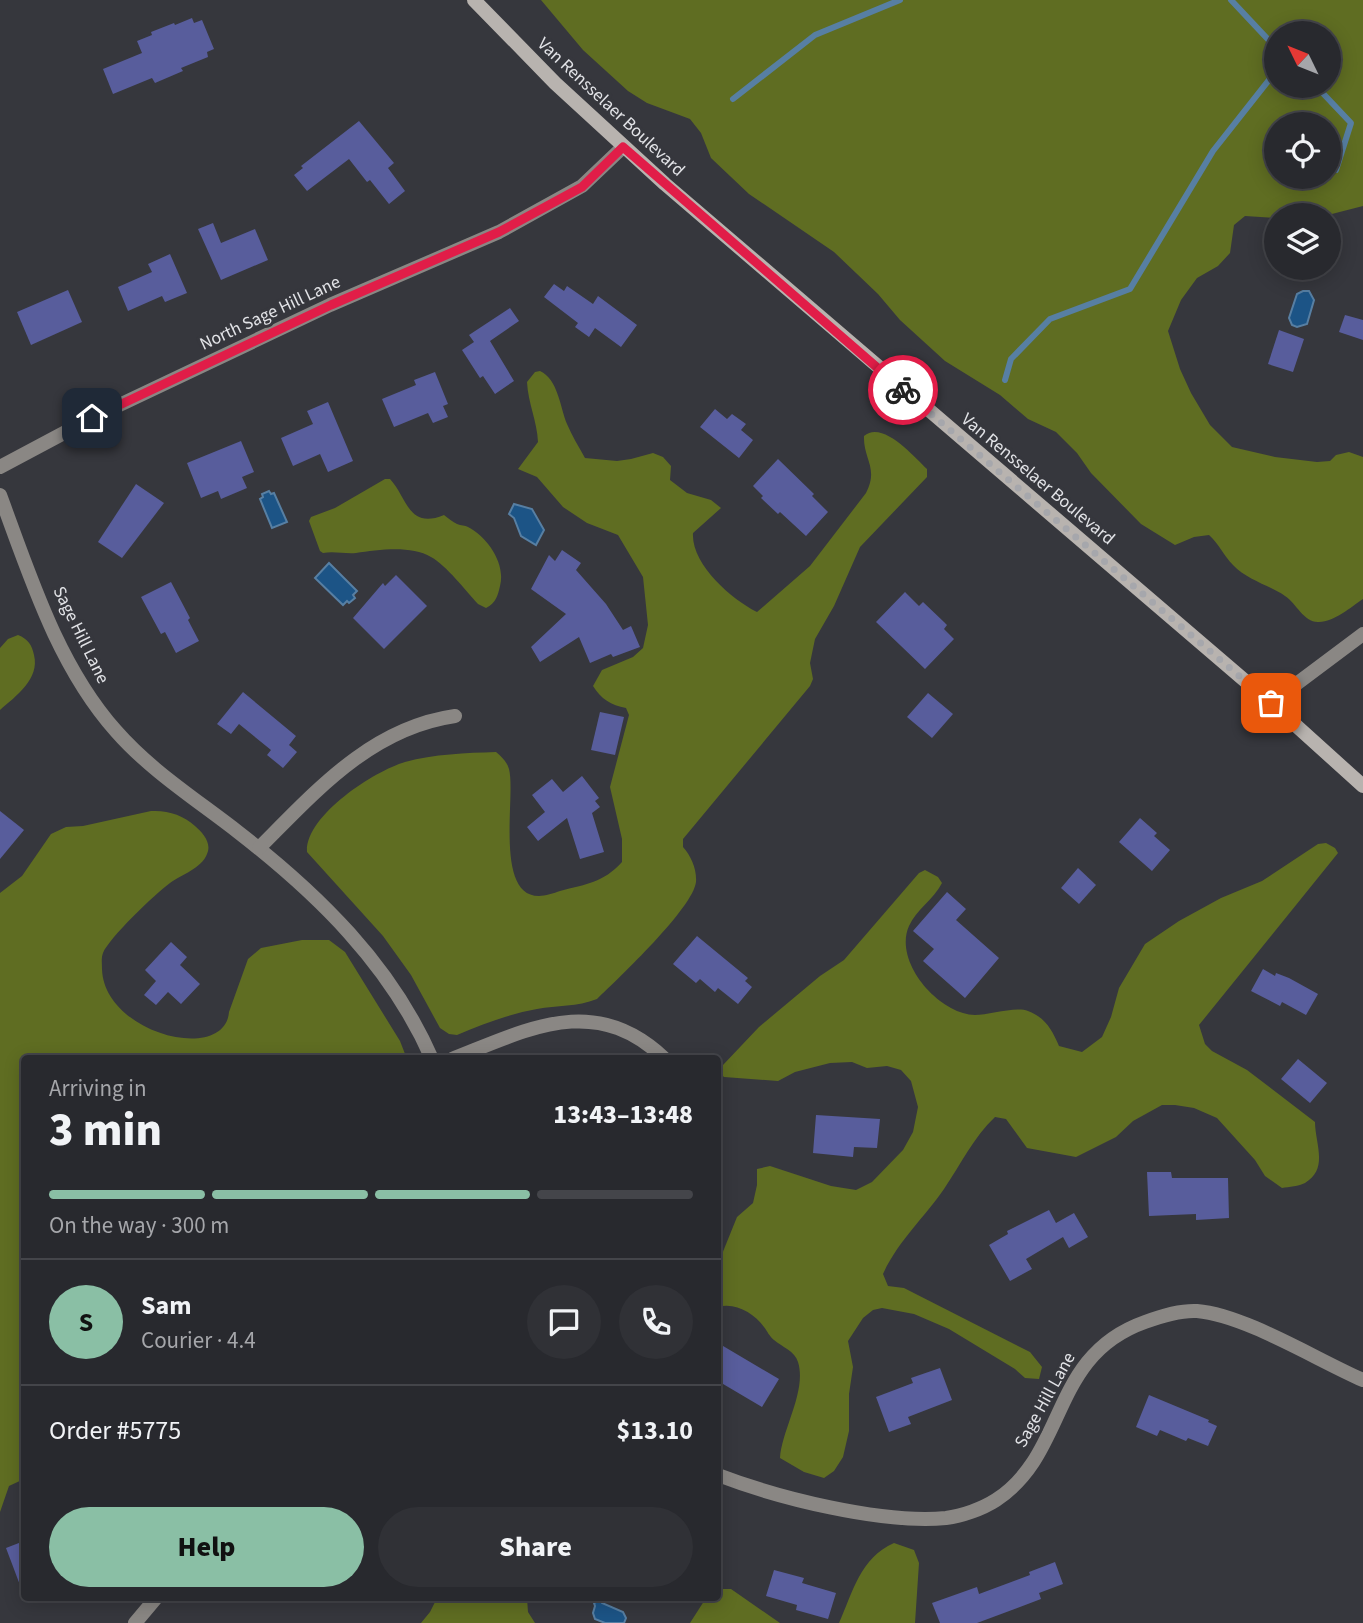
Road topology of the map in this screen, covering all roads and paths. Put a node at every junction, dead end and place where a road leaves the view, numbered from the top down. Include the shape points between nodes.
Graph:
1 (474, 0) edge
2 (623, 147) junction
3 (0, 467) edge
4 (0, 495) edge
5 (1363, 634) edge
6 (1271, 703) junction
7 (456, 716) dead end
8 (1363, 786) edge
9 (259, 848) junction
10 (430, 1055) edge
11 (463, 1055) edge
12 (660, 1055) edge
13 (1363, 1380) edge
14 (721, 1476) edge
15 (153, 1601) edge
16 (135, 1623) edge

1 - 2 main road, Van Rensselaer Boulevard
2 - 3 street, North Sage Hill Lane via 582,187 499,232 331,305 92,418
2 - 6 main road, Van Rensselaer Boulevard
4 - 9 street, Sage Hill Lane via 55,634 98,709 153,766
5 - 6 street
6 - 8 main road, Van Rensselaer Boulevard
7 - 9 street via 406,729 356,756
9 - 10 street, Sage Hill Lane via 363,947 409,1012
11 - 12 street via 547,1024 588,1021 622,1029
13 - 14 street, Sage Hill Lane via 1226,1317 1181,1312 1124,1331 1099,1349 1076,1377 1025,1473 995,1500 967,1513 922,1519 869,1514
15 - 16 street

